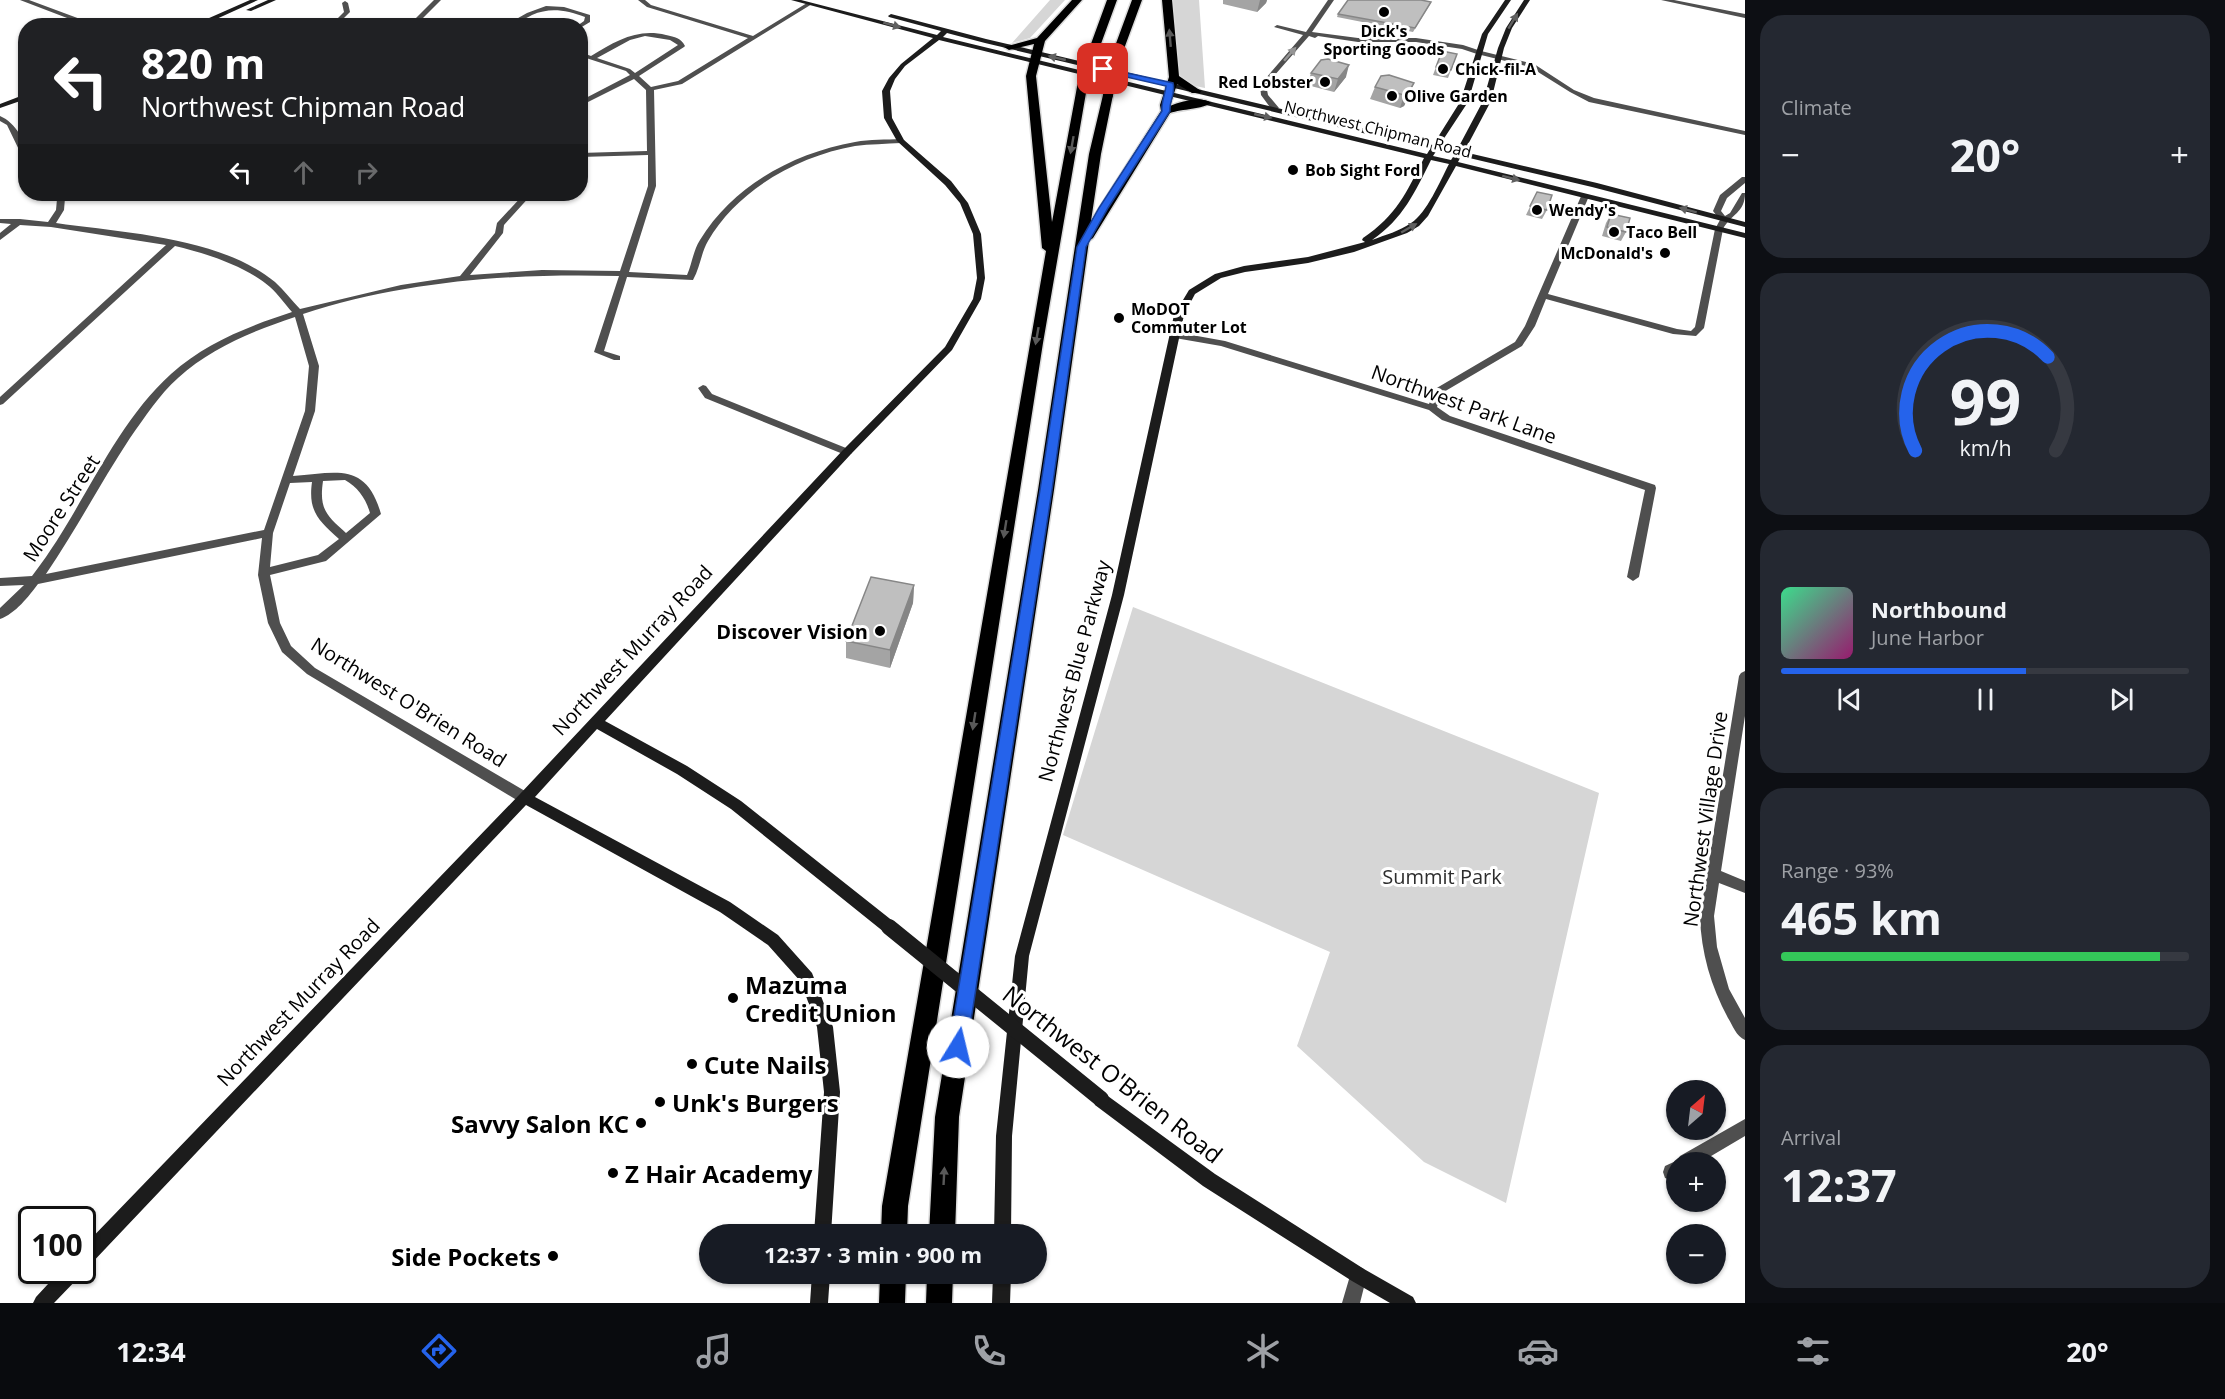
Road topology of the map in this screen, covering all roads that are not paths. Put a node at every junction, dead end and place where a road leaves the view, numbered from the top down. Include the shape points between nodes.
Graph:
1 (23, 0) edge
2 (255, 0) edge
3 (265, 0) edge
4 (273, 0) edge
5 (438, 0) edge
6 (640, 0) edge
7 (794, 0) edge
8 (823, 0) edge
9 (1077, 0) edge
10 (1112, 0) edge
11 (1137, 0) edge
12 (1167, 0) edge
13 (1331, 0) edge
14 (1508, 0) edge
15 (1527, 0) edge
16 (1664, 0) edge
17 (1689, 0) edge
18 (345, 3) dead end
19 (809, 4) junction
20 (840, 4) junction
21 (1745, 10) edge
22 (240, 14) junction
23 (1745, 16) edge
24 (74, 18) edge
25 (213, 18) edge
26 (231, 18) edge
27 (341, 18) edge
28 (419, 18) edge
29 (522, 18) edge
30 (588, 18) edge
31 (1277, 27) dead end
32 (947, 30) junction
33 (1308, 33) junction
34 (938, 37) junction
35 (754, 38) junction
36 (1040, 40) junction
37 (1011, 52) junction
38 (1479, 54) junction
39 (588, 57) edge
40 (1498, 57) junction
41 (592, 58) junction
42 (1034, 62) junction
43 (636, 75) junction
44 (1171, 86) junction
45 (650, 89) junction
46 (1196, 91) joint
47 (18, 99) edge
48 (588, 100) edge
49 (1206, 103) junction
50 (0, 106) edge
51 (18, 108) edge
52 (1275, 108) junction
53 (1166, 111) junction
54 (0, 116) edge
55 (1745, 133) edge
56 (18, 140) edge
57 (901, 141) junction
58 (1435, 147) junction
59 (652, 153) junction
60 (1460, 153) junction
61 (588, 155) edge
62 (1428, 158) junction
63 (1454, 164) junction
64 (1745, 179) edge
65 (1745, 195) edge
66 (1585, 196) junction
67 (61, 201) edge
68 (522, 201) edge
69 (1724, 220) junction
70 (0, 221) edge
71 (20, 221) junction
72 (51, 225) junction
73 (1745, 225) edge
74 (1719, 229) junction
75 (1745, 236) edge
76 (0, 237) edge
77 (173, 243) junction
78 (1081, 247) junction
79 (1354, 249) junction
80 (1050, 259) junction
81 (624, 272) junction
82 (464, 277) junction
83 (1543, 295) junction
84 (298, 313) junction
85 (1176, 335) junction
86 (617, 358) dead end
87 (703, 388) dead end
88 (0, 402) edge
89 (1432, 408) junction
90 (847, 452) junction
91 (318, 477) junction
92 (286, 480) junction
93 (268, 533) junction
94 (346, 539) junction
95 (265, 572) junction
96 (1633, 577) dead end
97 (36, 580) junction
98 (0, 582) edge
99 (0, 615) edge
100 (1745, 676) edge
101 (1742, 710) edge
102 (596, 722) junction
103 (525, 798) junction
104 (1713, 874) junction
105 (1745, 887) edge
106 (1745, 1032) edge
107 (1745, 1127) edge
108 (1703, 1152) edge
109 (824, 1224) edge
110 (894, 1224) edge
111 (942, 1224) edge
112 (1002, 1224) edge
113 (96, 1246) edge
114 (1358, 1275) junction
115 (60, 1284) edge
116 (820, 1284) edge
117 (893, 1284) edge
118 (940, 1284) edge
119 (1002, 1284) edge
120 (42, 1303) edge
121 (819, 1303) edge
122 (892, 1303) edge
123 (939, 1303) edge
124 (1001, 1303) edge
125 (1351, 1303) edge
126 (1407, 1303) edge

1 - 24 street
2 - 25 street
3 - 22 street
4 - 22 street
5 - 28 street
6 - 35 street
7 - 19 street, Northwest Chipman Road
8 - 20 street, Northwest Chipman Road
9 - 36 highway
10 -> 80 highway, bridge via 1082,87
11 - 78 highway, bridge via 1116,57 1095,154
44 -> 12 highway
13 - 33 street
14 - 38 street, Northwest Blue Parkway via 1485,34
40 -> 15 street, Northwest Blue Parkway via 1509,28
16 - 23 street
17 - 21 street
18 - 27 street via 347,12
19 - 20 street
19 -> 34 street, Northwest Chipman Road
19 - 35 street
20 - 32 street, Northwest Chipman Road
22 - 26 street
29 - 30 street via 549,6
31 - 33 street
32 - 34 street, Northwest Murray Road
32 - 37 street, Northwest Chipman Road
33 - 38 street via 1357,45 1414,46
52 -> 33 street via 1266,98 1263,85
34 - 37 street, Northwest Chipman Road
34 - 57 street, Northwest Murray Road via 903,65 886,91 888,118
35 - 45 street via 680,83
36 - 37 highway
36 - 42 highway
37 - 42 highway
37 - 42 street, Northwest Chipman Road
38 - 40 street
38 - 58 street, Northwest Blue Parkway via 1464,102
39 - 41 street
40 - 55 street via 1532,65 1592,100
40 - 60 street, Northwest Blue Parkway via 1487,101
41 - 43 street
41 - 43 street via 641,33 655,33 682,43 681,48
42 - 44 street, Northwest Chipman Road
42 - 80 highway via 1042,202
43 - 45 street
43 - 48 street
44 - 46 highway
44 - 49 street, Northwest Chipman Road
44 - 53 highway
45 - 59 street
46 - 52 street, Northwest Chipman Road
47 - 50 street
49 - 53 highway
49 -> 62 street, Northwest Chipman Road
51 - 54 street
52 - 58 street, Northwest Chipman Road
53 - 78 highway
54 - 56 street via 10,124
57 - 81 street, Moore Street via 855,144 796,160 770,176 746,192 714,226 702,242 690,278
57 - 90 street, Northwest Murray Road via 948,183 964,203 977,234 981,278 977,299 949,348
58 - 60 street, Northwest Chipman Road
58 - 62 street, Northwest Blue Parkway
59 - 61 street
59 - 81 street via 652,186
60 - 63 street, Northwest Blue Parkway
69 -> 60 street, Northwest Chipman Road
62 - 63 street, Northwest Chipman Road
62 - 79 street, Northwest Blue Parkway via 1397,214
63 -> 66 street, Northwest Chipman Road
79 -> 63 street, Northwest Blue Parkway via 1416,224
64 - 69 street via 1723,197 1717,211
65 - 69 street via 1733,215
66 - 74 street, Northwest Chipman Road
66 - 83 street
67 - 72 street
68 - 82 street
69 - 73 street, Northwest Chipman Road
69 - 74 street
70 - 71 street, Northwest O'Brien Road
71 - 72 street, Northwest O'Brien Road
71 - 76 street
72 - 77 street, Northwest O'Brien Road
74 - 75 street, Northwest Chipman Road
74 - 83 street via 1699,328 1693,334
77 - 84 street, Northwest O'Brien Road via 206,250 254,272 273,285
77 - 88 street
111 -> 78 highway via 947,1117
79 - 85 street, Northwest Blue Parkway via 1244,269 1211,279 1192,292 1179,315
80 -> 110 highway
81 - 82 street, Moore Street via 516,272
81 - 86 street via 599,352
82 - 84 street, Moore Street via 363,295
83 - 89 street via 1519,344 1438,391
84 - 92 street, Northwest O'Brien Road via 314,366 310,411
84 - 97 street, Moore Street via 239,334 180,370 149,405
85 - 89 street, Northwest Park Lane via 1222,343
85 - 112 street, Northwest Blue Parkway via 1118,596 1022,956 1004,1136
87 - 90 street via 708,396
89 - 96 street, Northwest Park Lane via 1446,418 1651,488
90 - 102 street, Northwest Murray Road
91 - 92 street
91 - 94 street via 315,501 320,516
91 - 94 street via 347,476 356,481 375,506 376,514
92 - 93 street, Northwest O'Brien Road
93 - 95 street, Northwest O'Brien Road
93 - 97 street
94 - 95 street via 322,558
95 - 103 street, Northwest O'Brien Road via 274,623 286,649 311,671
97 - 98 street
97 - 99 street, Moore Street
100 - 101 street, Northwest Village Drive
101 - 104 street, Northwest Village Drive
102 - 103 street, Northwest Murray Road
102 - 114 street, Northwest O'Brien Road, bridge via 736,805 1101,1099 1209,1180
103 - 109 street, Northwest O'Brien Road via 725,908 772,940 807,978 825,1027 832,1092
103 - 113 street, Northwest Murray Road
104 - 105 street
104 - 106 street, Northwest Village Drive via 1707,939 1720,988
107 - 108 street
114 - 125 street
114 - 126 street, Northwest O'Brien Road
115 - 120 street
116 - 121 street
117 - 122 highway
118 - 123 highway
119 - 124 street

